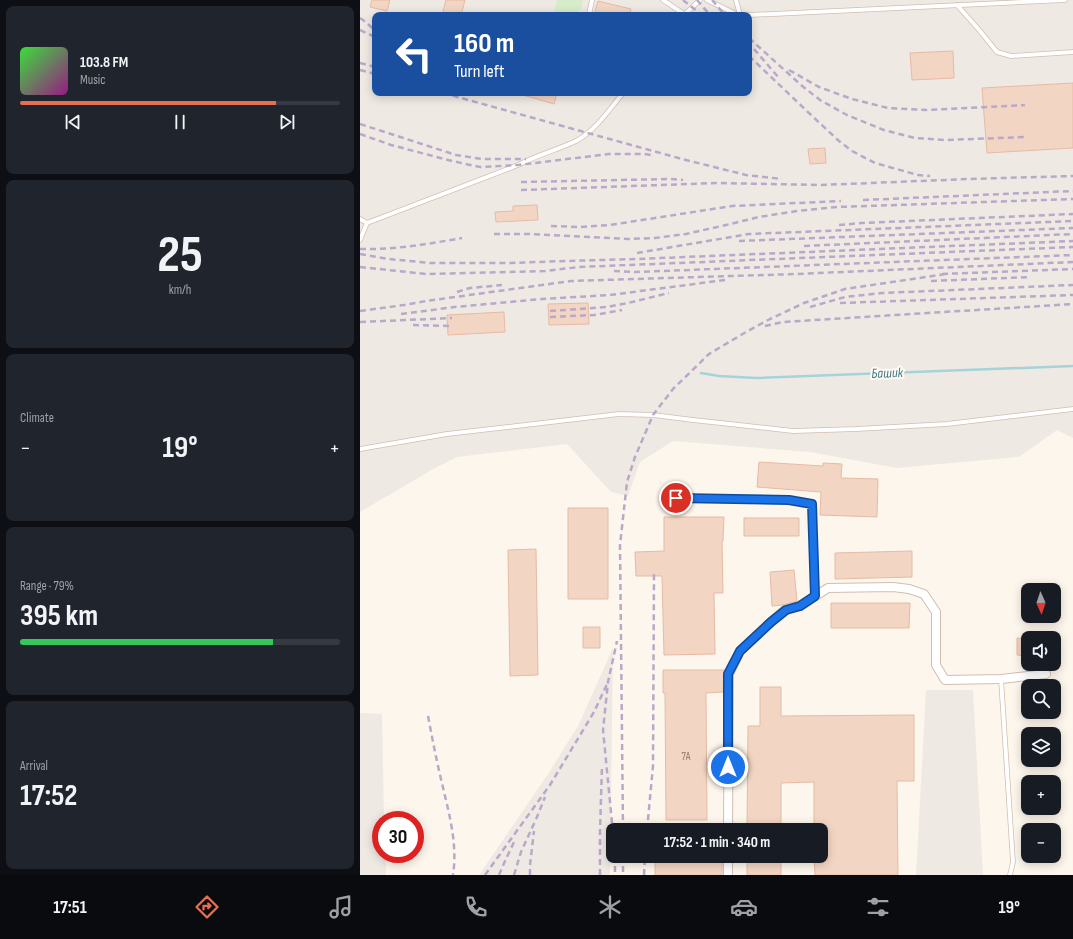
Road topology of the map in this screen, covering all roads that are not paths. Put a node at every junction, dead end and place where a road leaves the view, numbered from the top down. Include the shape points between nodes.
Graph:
1 (592, 0) edge
2 (663, 0) edge
3 (700, 0) edge
4 (707, 0) edge
5 (736, 0) edge
6 (1065, 0) edge
7 (985, 2) edge
8 (957, 5) junction
9 (590, 12) edge
10 (680, 12) edge
11 (687, 12) edge
12 (733, 12) edge
13 (738, 12) edge
14 (752, 15) edge
15 (1073, 52) edge
16 (620, 96) edge
17 (360, 219) edge
18 (367, 223) junction
19 (360, 240) edge
20 (1073, 409) edge
21 (360, 449) edge
22 (676, 498) dead end
23 (815, 596) junction
24 (1046, 674) dead end
25 (1001, 679) junction
26 (728, 823) edge
27 (728, 863) edge
28 (728, 875) edge
29 (1010, 875) edge

1 - 9 lane
2 - 10 lane
3 - 11 lane
4 - 12 lane
5 - 13 lane
6 - 7 lane
7 - 8 lane
8 - 14 lane
8 - 15 lane via 997,52 1011,56
16 - 18 lane via 588,133 576,141
17 - 18 lane
18 - 19 lane
20 - 21 lane via 947,424 793,431 653,415 619,414 447,434
22 - 23 lane via 789,500 812,504
23 - 25 street via 828,588 893,588 909,589 924,594 936,612 936,665 945,680
23 - 26 street via 800,606 786,610 771,622 740,651 728,674
24 - 25 street
25 - 29 lane via 1013,862
27 - 28 street

